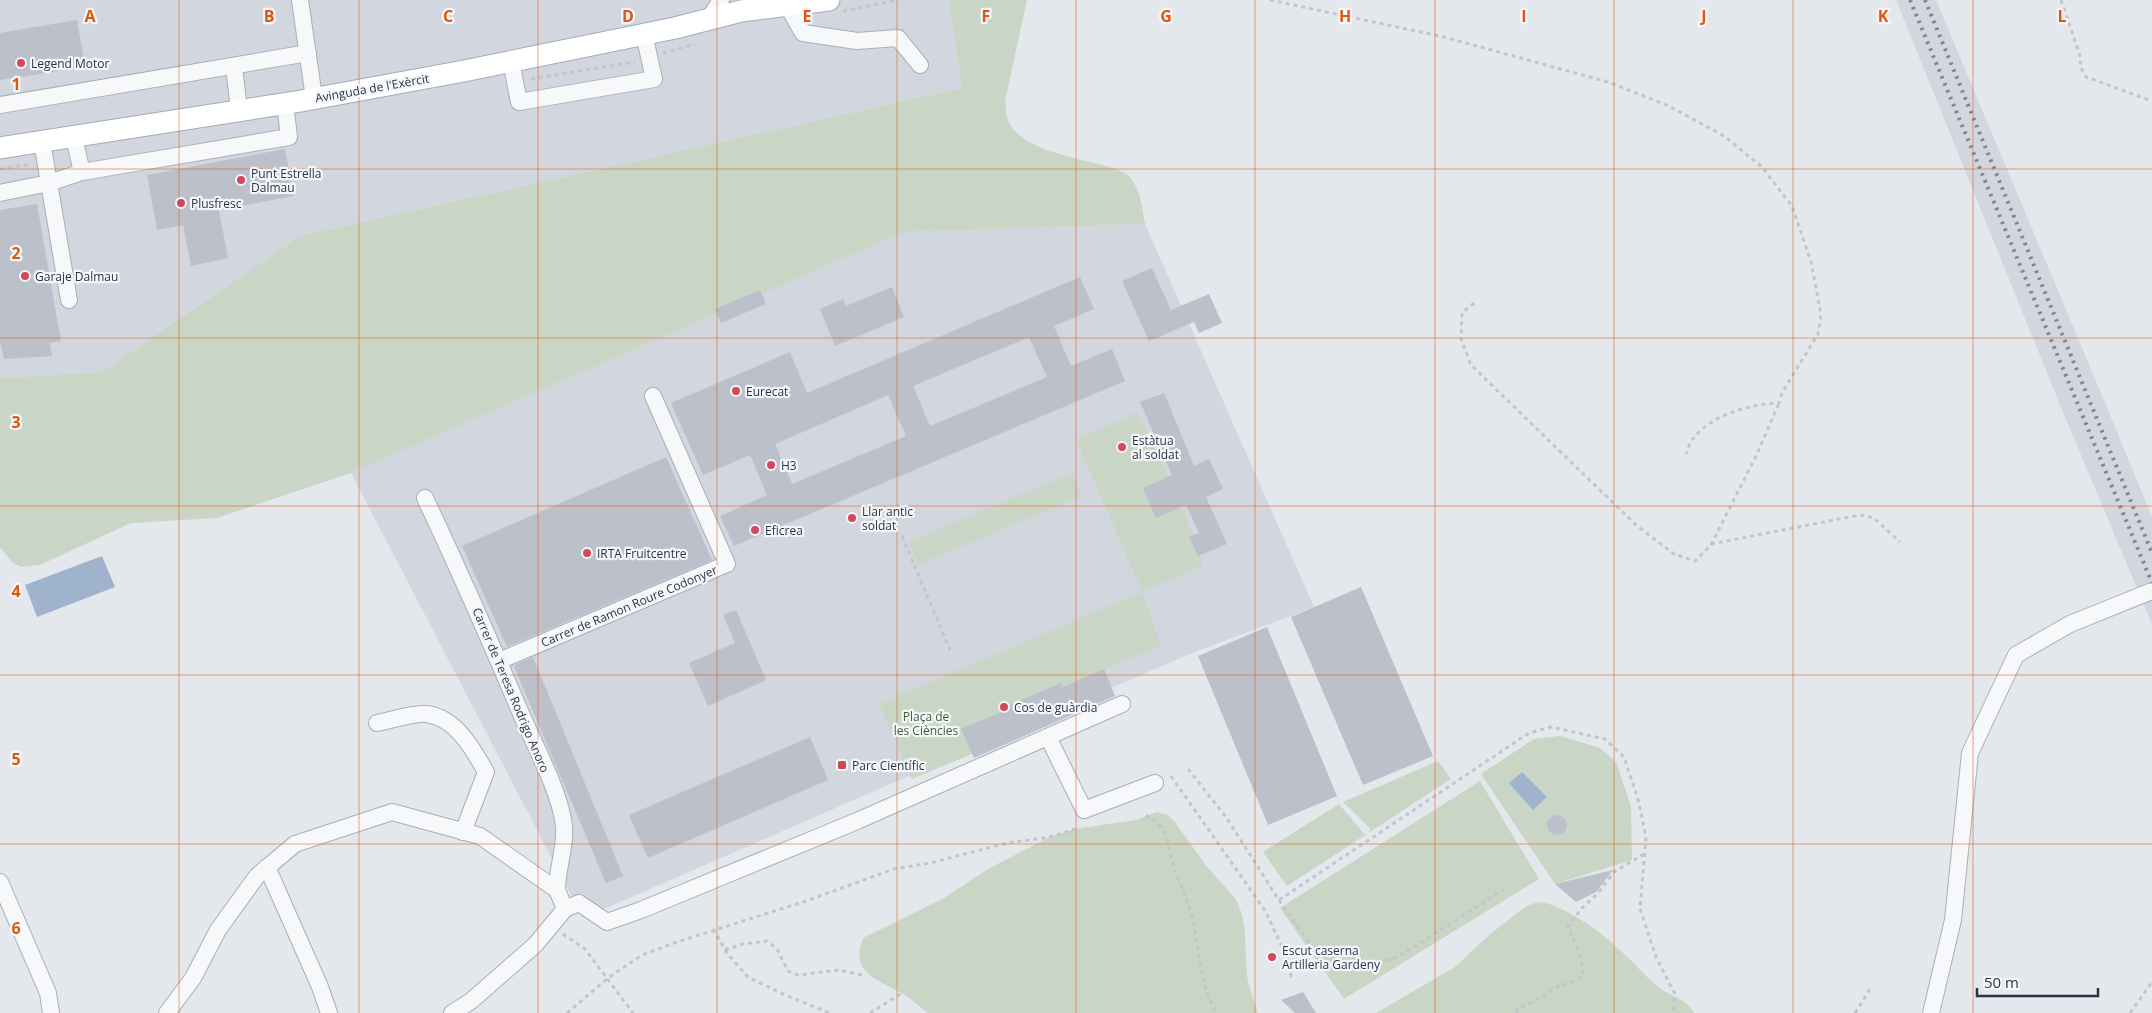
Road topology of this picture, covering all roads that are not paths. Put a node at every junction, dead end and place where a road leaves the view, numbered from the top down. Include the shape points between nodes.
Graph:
1 (300, 0) edge
2 (720, 0) edge
3 (763, 0) edge
4 (829, 0) edge
5 (787, 5) junction
6 (741, 11) junction
7 (708, 20) junction
8 (644, 34) junction
9 (308, 53) junction
10 (511, 62) junction
11 (920, 65) dead end
12 (234, 66) junction
13 (314, 98) junction
14 (285, 103) junction
15 (0, 105) edge
16 (239, 111) junction
17 (74, 138) junction
18 (42, 142) junction
19 (0, 148) edge
20 (82, 172) junction
21 (49, 183) junction
22 (0, 193) edge
23 (69, 300) dead end
24 (652, 396) dead end
25 (425, 498) dead end
26 (2152, 591) edge
27 (499, 661) junction
28 (1122, 704) dead end
29 (377, 723) dead end
30 (1048, 737) junction
31 (1155, 783) dead end
32 (463, 832) junction
33 (267, 867) junction
34 (0, 882) edge
35 (557, 890) junction
36 (572, 906) junction
37 (51, 1013) edge
38 (167, 1013) edge
39 (329, 1013) edge
40 (452, 1013) edge
41 (1931, 1013) edge

1 - 9 street
2 - 7 street
3 - 6 main road, Avinguda de l'Exèrcit
4 - 5 main road, Avinguda de l'Exèrcit
5 - 6 main road, Avinguda de l'Exèrcit
5 - 11 street via 803,33 857,41 898,38
6 - 7 main road, Avinguda de l'Exèrcit
7 - 8 main road, Avinguda de l'Exèrcit
8 - 10 main road, Avinguda de l'Exèrcit
8 - 10 street via 654,79 519,102
9 - 12 street
9 - 13 street
10 - 13 main road, Avinguda de l'Exèrcit
12 - 15 street
12 - 16 street
13 - 14 main road, Avinguda de l'Exèrcit
14 - 16 main road, Avinguda de l'Exèrcit
14 - 20 street via 289,138
16 - 17 main road, Avinguda de l'Exèrcit
17 - 18 main road, Avinguda de l'Exèrcit
17 - 20 street
18 - 19 main road, Avinguda de l'Exèrcit
18 - 21 street
20 - 21 street
21 - 22 street
21 - 23 street
24 - 27 street, Carrer de Ramon Roure Codonyer via 727,564
25 - 27 street, Carrer de Teresa Rodrigo Anoro
26 - 41 street via 2070,624 2016,655 1970,754 1953,920
27 - 35 street, Carrer de Teresa Rodrigo Anoro via 560,810 564,843
28 - 30 street
29 - 32 street via 426,713 447,721 471,745 486,772
30 - 31 street via 1084,810
30 - 36 street via 857,821 607,922
32 - 33 street via 392,812 296,844
32 - 35 street via 480,836
33 - 38 street via 218,930 193,978
33 - 39 street
34 - 37 street via 48,993
35 - 36 street
36 - 40 street via 535,945 471,1001

